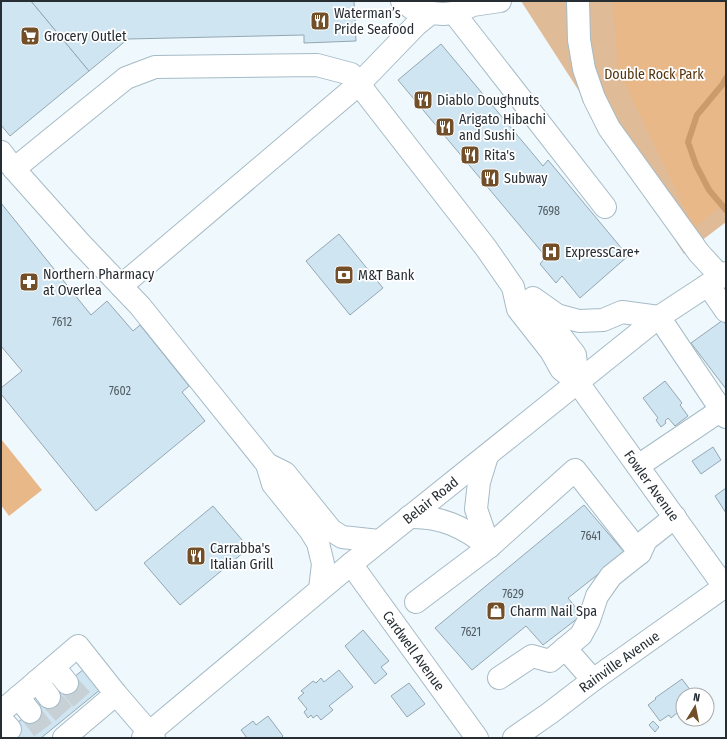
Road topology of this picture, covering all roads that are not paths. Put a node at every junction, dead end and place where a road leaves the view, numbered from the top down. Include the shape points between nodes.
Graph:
1 (402, 1) edge
2 (500, 1) edge
3 (578, 1) edge
4 (431, 13) junction
5 (454, 13) junction
6 (359, 84) junction
7 (1, 152) edge
8 (14, 169) junction
9 (605, 207) dead end
10 (718, 278) edge
11 (121, 286) junction
12 (513, 287) junction
13 (532, 298) junction
14 (726, 311) edge
15 (659, 317) junction
16 (578, 383) junction
17 (724, 413) edge
18 (487, 456) junction
19 (267, 464) junction
20 (638, 466) junction
21 (409, 517) junction
22 (675, 517) junction
23 (379, 541) junction
24 (489, 547) junction
25 (640, 553) junction
26 (351, 564) junction
27 (725, 588) edge
28 (320, 589) junction
29 (416, 602) dead end
30 (565, 648) junction
31 (499, 678) dead end
32 (593, 680) junction
33 (116, 694) junction
34 (4, 720) edge
35 (60, 731) edge
36 (149, 736) edge
37 (477, 738) edge
38 (514, 738) edge

1 - 4 main road via 416,11
2 - 5 main road via 472,6
3 - 10 main road via 579,40 584,69 608,128
4 - 5 main road
4 - 6 main road
5 - 9 main road
6 - 8 main road via 351,74 317,65 155,66 126,78
6 - 11 main road
6 - 12 main road via 486,248
7 - 8 main road
8 - 11 main road
10 - 14 main road
10 - 15 main road, Belair Road
11 - 19 main road via 140,306
12 - 13 main road
12 - 16 main road, Fowler Avenue via 518,309 551,351 561,369
13 - 15 main road via 557,315 579,321 603,320 622,312
13 - 16 main road via 576,355
15 - 16 main road, Belair Road
15 - 17 main road
16 - 18 main road, Belair Road
16 - 20 main road, Fowler Avenue
17 - 20 main road
18 - 21 main road, Belair Road
18 - 24 main road via 479,482 476,509
19 - 23 main road via 285,473 331,530 342,537
19 - 28 main road via 273,484 318,543 323,564
20 - 22 main road, Fowler Avenue
21 - 23 main road, Belair Road
21 - 24 main road via 439,519 461,528
22 - 25 main road via 646,540
22 - 27 main road, Fowler Avenue
23 - 26 main road, Belair Road
24 - 25 main road via 575,470
24 - 29 main road
25 - 30 main road via 611,576 597,596 581,635
26 - 28 main road, Belair Road
26 - 37 main road, Cardwell Avenue
27 - 32 main road, Rainville Avenue
28 - 36 main road, Belair Road
30 - 31 main road via 550,661 532,656
30 - 32 main road
32 - 38 main road, Rainville Avenue
33 - 34 main road via 78,646 61,675
33 - 35 main road via 89,708
33 - 36 main road

